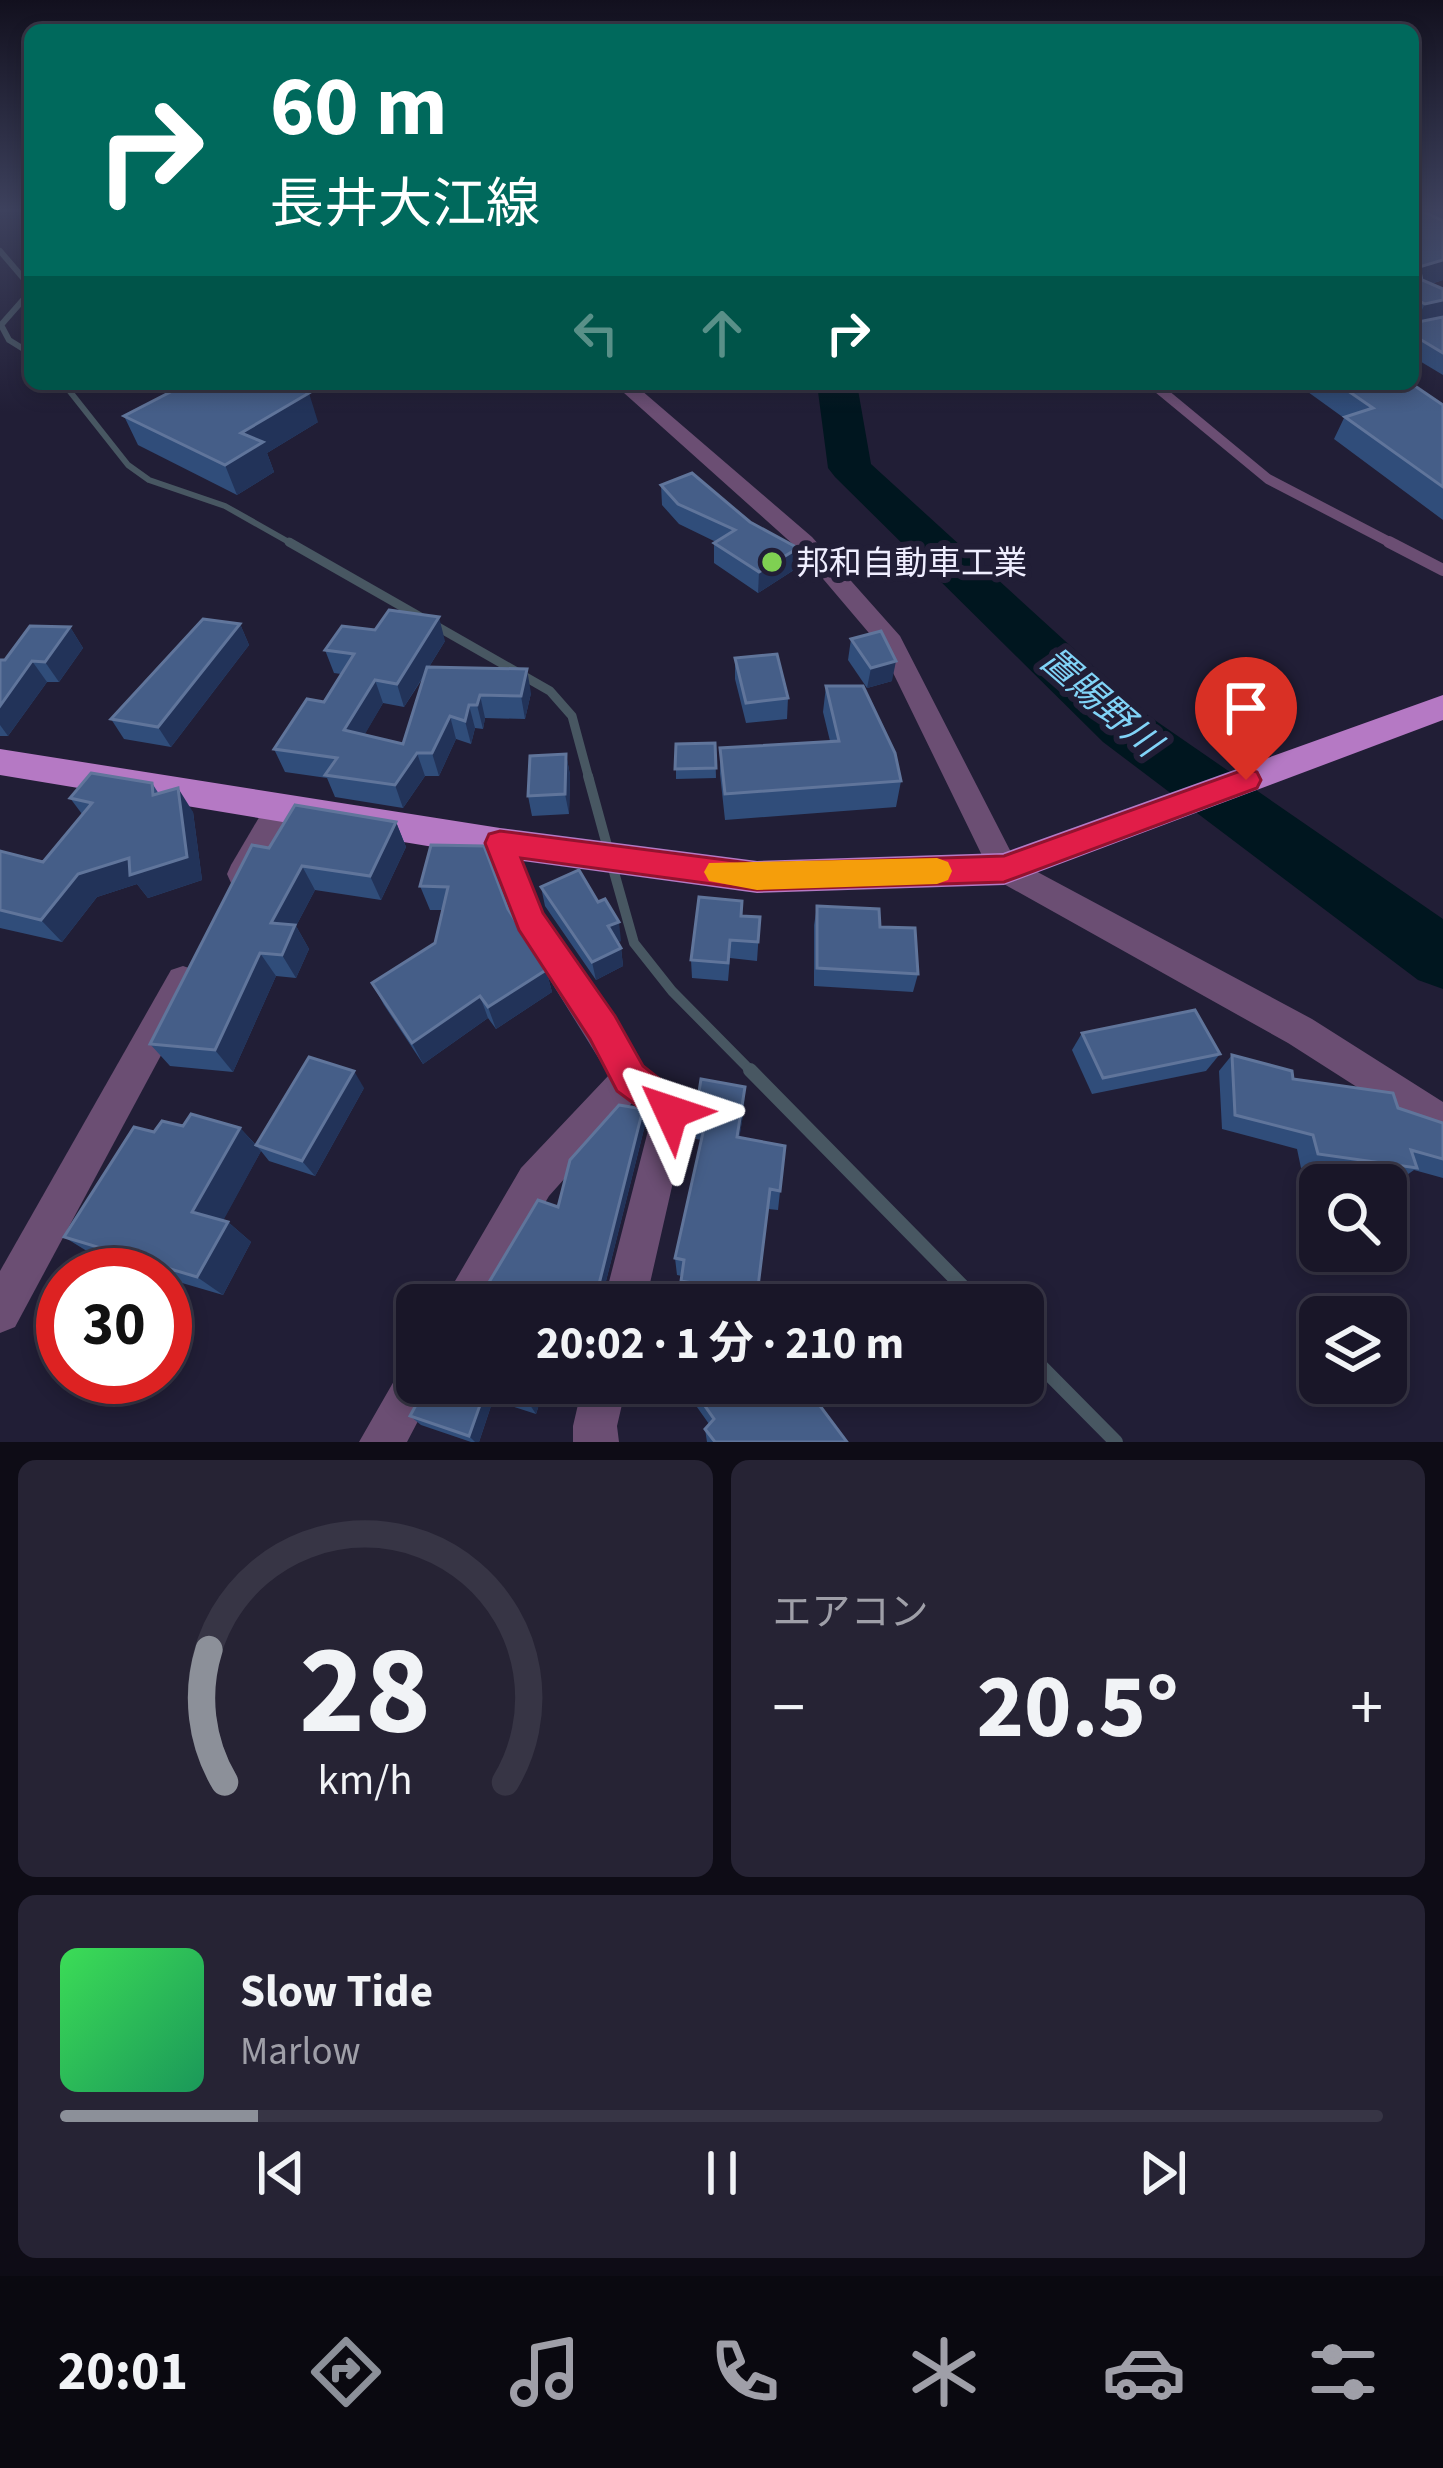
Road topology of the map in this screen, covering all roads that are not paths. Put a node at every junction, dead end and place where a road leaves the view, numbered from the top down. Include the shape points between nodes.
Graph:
1 (630, 390) edge
2 (1160, 390) edge
3 (1443, 570) edge
4 (1443, 706) edge
5 (0, 763) edge
6 (281, 805) junction
7 (500, 843) junction
8 (1004, 869) junction
9 (225, 906) edge
10 (202, 947) edge
11 (630, 1078) junction
12 (1443, 1123) edge
13 (475, 1284) edge
14 (629, 1284) edge
15 (0, 1312) edge
16 (404, 1404) edge
17 (600, 1404) edge
18 (382, 1442) edge
19 (596, 1442) edge

1 - 8 street via 804,542 890,642
2 - 3 lane via 1268,479
4 - 8 main road
5 - 6 main road
6 - 7 main road
6 - 9 street
7 - 8 main road via 757,877
7 - 11 street via 530,920
8 - 12 street via 1300,1031
10 - 15 street
11 - 13 street via 535,1182
11 - 14 street via 671,1112
16 - 18 street
17 - 19 street

